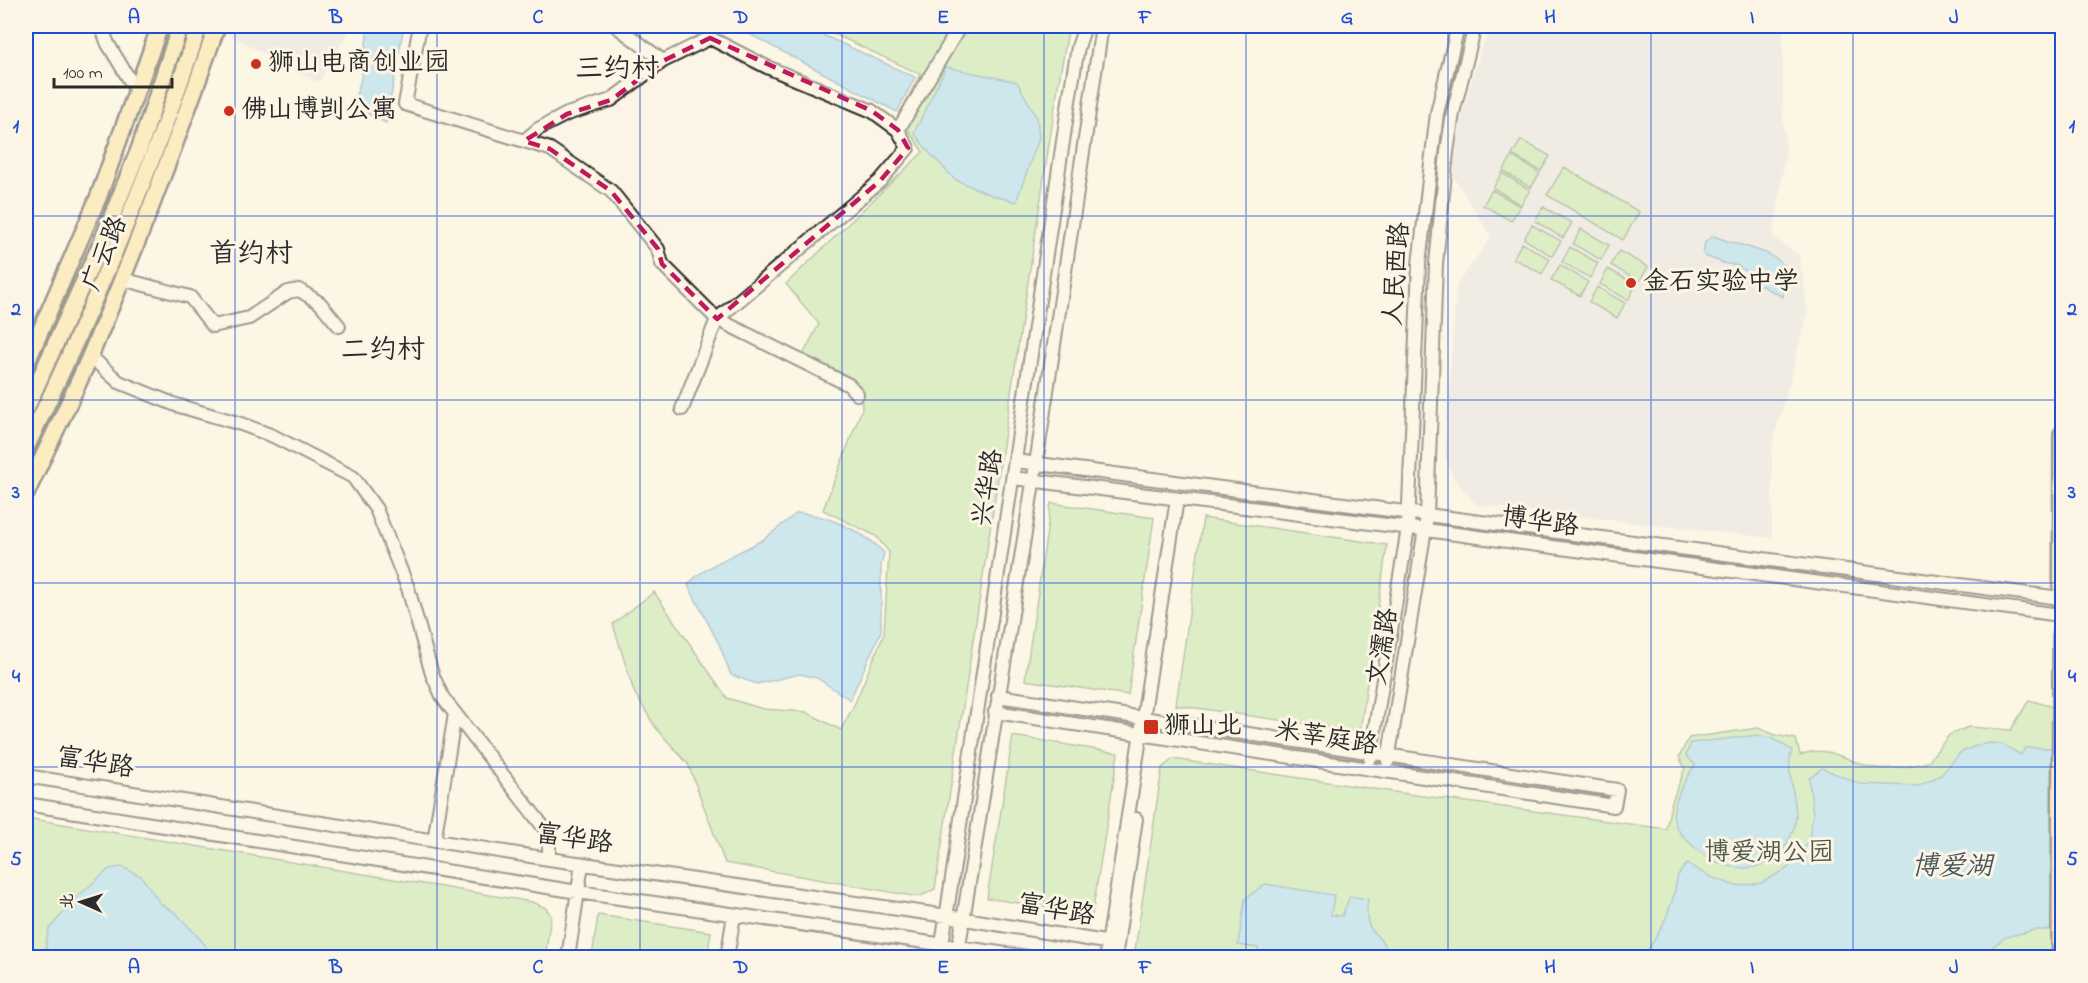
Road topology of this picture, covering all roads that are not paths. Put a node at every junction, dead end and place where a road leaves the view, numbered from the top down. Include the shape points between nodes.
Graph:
1 (101, 26) edge
2 (160, 26) edge
3 (180, 26) edge
4 (199, 26) edge
5 (217, 26) edge
6 (420, 26) edge
7 (616, 26) edge
8 (960, 26) edge
9 (1085, 26) edge
10 (1102, 26) edge
11 (1458, 26) edge
12 (1475, 26) edge
13 (663, 62) junction
14 (137, 92) junction
15 (898, 130) junction
16 (524, 141) junction
17 (122, 279) junction
18 (717, 319) junction
19 (339, 326) dead end
20 (102, 327) junction
21 (29, 346) edge
22 (90, 356) junction
23 (26, 364) edge
24 (55, 387) junction
25 (857, 393) dead end
26 (682, 409) dead end
27 (26, 410) edge
28 (2062, 434) edge
29 (26, 448) edge
30 (1016, 461) junction
31 (1036, 464) junction
32 (1013, 478) junction
33 (1033, 480) junction
34 (26, 494) edge
35 (1181, 500) junction
36 (1410, 514) junction
37 (1427, 516) junction
38 (1408, 528) junction
39 (1426, 530) junction
40 (2060, 598) junction
41 (2060, 615) junction
42 (998, 696) junction
43 (995, 712) junction
44 (455, 714) junction
45 (1147, 718) junction
46 (1144, 735) junction
47 (1371, 753) junction
48 (1389, 756) junction
49 (1368, 769) junction
50 (1387, 771) junction
51 (26, 776) edge
52 (26, 804) edge
53 (434, 841) junction
54 (549, 859) junction
55 (582, 864) junction
56 (578, 892) junction
57 (734, 915) junction
58 (947, 916) junction
59 (963, 918) junction
60 (942, 944) junction
61 (1113, 944) junction
62 (2061, 950) edge
63 (958, 952) edge
64 (568, 957) edge
65 (727, 957) edge
66 (940, 957) edge
67 (1035, 957) edge
68 (1106, 957) edge
69 (1115, 957) edge

1 - 14 street
2 - 14 main road
3 - 27 main road, 广云路 via 140,147
4 - 24 main road, 广云路 via 136,202
5 - 17 main road, 广云路
6 - 16 street via 405,104
7 - 13 street
8 - 15 street
9 - 30 street, 兴华路 via 1078,48
10 - 31 street, 兴华路
11 - 36 street, 人民西路 via 1437,113 1419,264
12 - 37 street, 文濡路 via 1453,113 1436,264
13 - 15 street via 710,38 767,67 872,111
13 - 16 street via 611,100 567,114
14 - 21 main road via 98,198
15 - 18 street via 908,148 880,180
16 - 18 street via 550,149 611,191 658,249 662,264
17 - 19 street via 190,297 213,326 249,318 288,292 298,290 320,303
17 - 20 main road, 广云路
18 - 25 street via 849,385
18 - 26 street
20 - 22 main road, 广云路
20 - 24 main road
21 - 23 main road
22 - 34 main road, 广云路
22 - 44 street via 119,382 273,436 353,477 376,508 408,588 432,674
24 - 29 main road, 广云路
28 - 40 main road
30 - 31 street, 博华路
30 - 32 street, 兴华路
31 - 33 street, 兴华路
31 - 36 street, 博华路
32 - 33 street, 博华路
32 - 58 street, 兴华路
33 - 35 street, 博华路
33 - 42 street, 兴华路
35 - 38 street, 博华路
35 - 45 street
36 - 37 street, 博华路
36 - 38 street, 人民西路
37 - 39 street, 文濡路
37 - 40 street, 博华路
38 - 39 street, 博华路
38 - 47 street, 文濡路
39 - 41 street, 博华路
39 - 48 street, 文濡路
40 - 41 main road
41 - 62 main road
42 - 43 street, 兴华路
42 - 45 street, 米莘庭路
43 - 46 street, 米莘庭路
43 - 59 street, 兴华路
44 - 53 street
44 - 54 street via 549,834
45 - 46 street
45 - 47 street, 米莘庭路
46 - 49 street, 米莘庭路
46 - 61 street
47 - 48 street, 米莘庭路
47 - 49 street, 文濡路
48 - 50 street, 文濡路
48 - 50 street, 米莘庭路 via 1617,790 1614,806
49 - 50 street, 米莘庭路
51 - 53 street, 富华路
52 - 56 street, 富华路
53 - 54 street, 富华路
54 - 55 street, 富华路
55 - 56 street
55 - 58 street, 富华路
56 - 57 street, 富华路
56 - 64 street
57 - 60 street, 富华路
57 - 65 street
58 - 59 street, 富华路
58 - 60 street, 兴华路
59 - 61 street, 富华路
59 - 63 street, 兴华路
60 - 63 street, 富华路
60 - 66 street, 兴华路
61 - 68 street
61 - 69 street
63 - 67 street, 富华路

